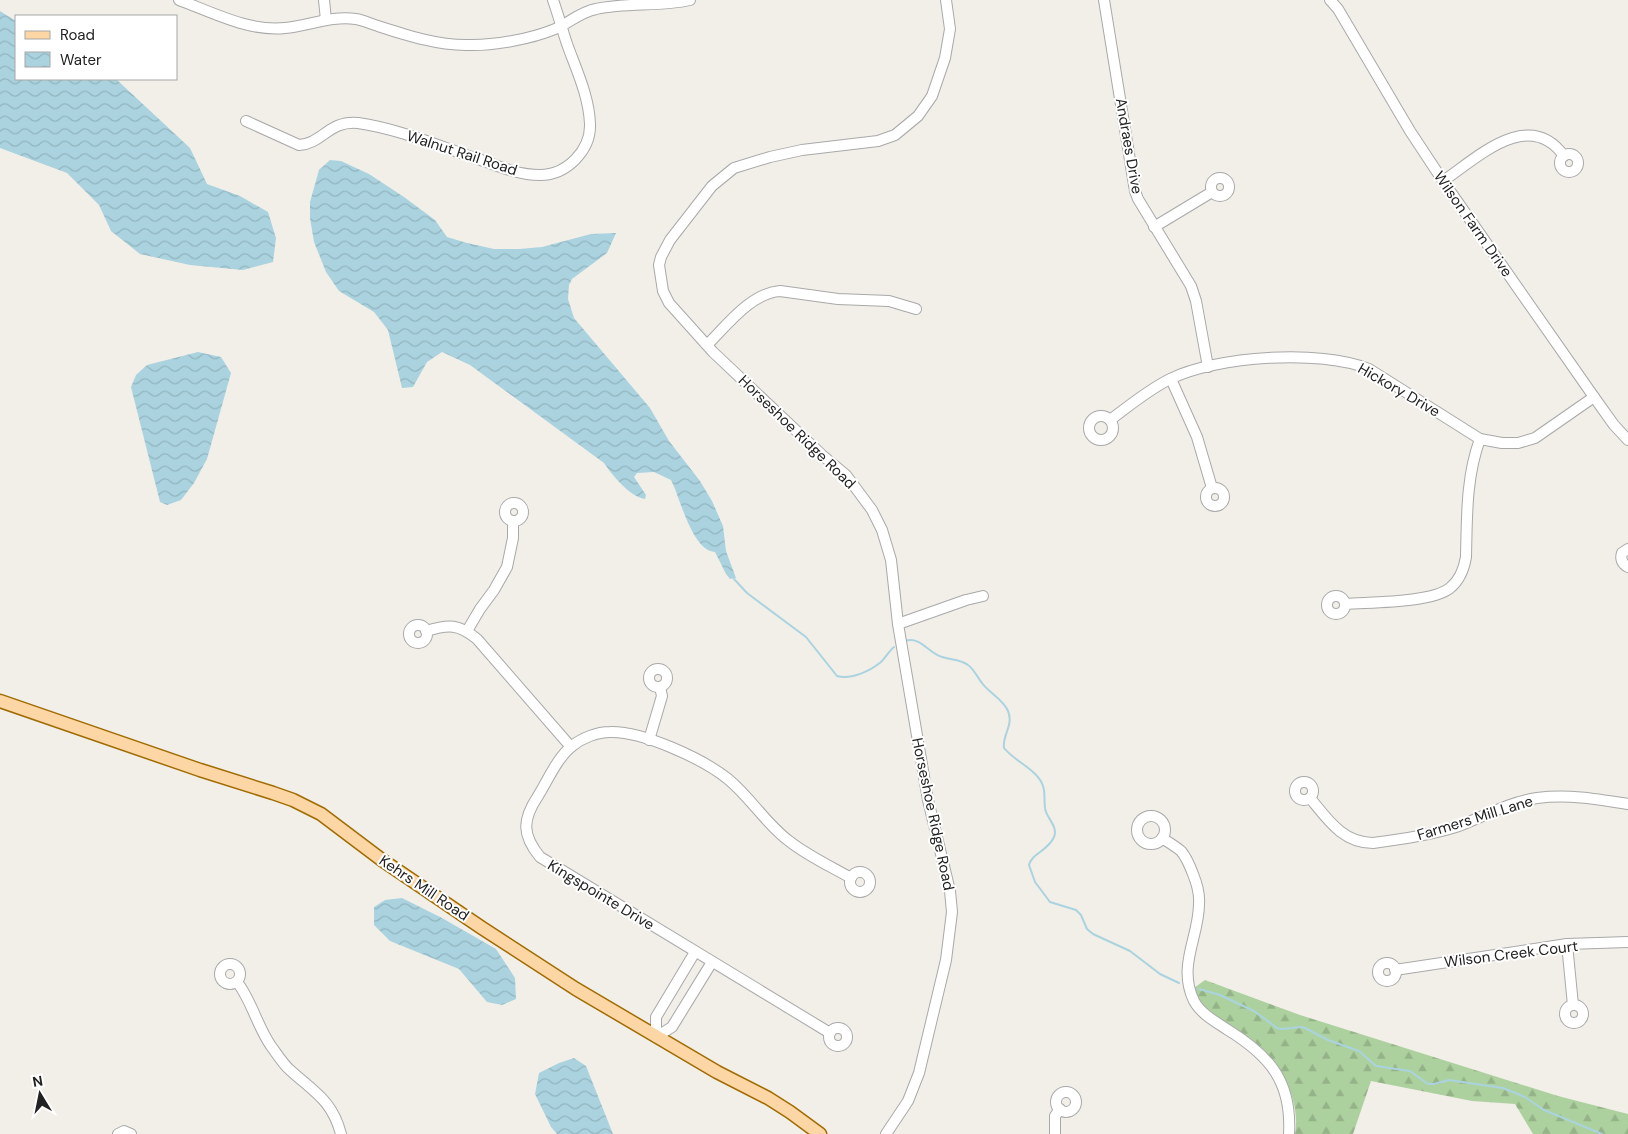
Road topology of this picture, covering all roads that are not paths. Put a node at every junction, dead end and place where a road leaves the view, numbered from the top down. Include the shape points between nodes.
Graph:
1 (180, 0) edge
2 (324, 0) edge
3 (553, 0) edge
4 (690, 0) edge
5 (946, 0) edge
6 (1104, 0) edge
7 (1330, 0) edge
8 (326, 20) junction
9 (561, 26) junction
10 (246, 121) dead end
11 (1564, 156) dead end
12 (1443, 182) junction
13 (1212, 192) dead end
14 (1154, 227) junction
15 (916, 308) dead end
16 (707, 345) junction
17 (1208, 367) junction
18 (1171, 379) junction
19 (1594, 397) junction
20 (1110, 420) dead end
21 (1480, 439) junction
22 (1628, 440) edge
23 (1212, 488) dead end
24 (514, 522) dead end
25 (1628, 549) edge
26 (1628, 567) edge
27 (983, 596) dead end
28 (1346, 604) dead end
29 (898, 624) junction
30 (426, 631) dead end
31 (467, 631) junction
32 (660, 687) dead end
33 (0, 701) edge
34 (648, 740) junction
35 (571, 747) junction
36 (1310, 798) dead end
37 (1628, 804) edge
38 (1162, 838) dead end
39 (851, 878) dead end
40 (1628, 942) edge
41 (1567, 944) junction
42 (695, 952) junction
43 (712, 962) junction
44 (1395, 970) dead end
45 (237, 982) dead end
46 (1573, 1005) dead end
47 (830, 1033) dead end
48 (656, 1038) junction
49 (1060, 1109) dead end
50 (118, 1134) edge
51 (131, 1134) edge
52 (341, 1134) edge
53 (820, 1134) edge
54 (886, 1134) edge
55 (1055, 1134) edge
56 (1289, 1134) edge

1 - 8 street via 256,26 284,28
2 - 8 street
3 - 9 street, Walnut Rail Road
4 - 9 street via 595,9
5 - 16 street, Horseshoe Ridge Road via 950,29 946,58 932,96 918,116 896,135 878,142 802,150 734,168 712,186 670,240 659,266 663,291 669,303
6 - 14 street, Andraes Drive via 1135,191
7 - 12 street, Wilson Farm Drive
8 - 9 street via 356,19 410,36 466,45 511,40
9 - 10 street, Walnut Rail Road via 587,101 590,136 569,166 556,172 541,175 518,173 373,126 354,123 334,126 309,144 299,144
11 - 12 street via 1544,138 1520,135 1502,141
12 - 19 street, Wilson Farm Drive
13 - 14 street
14 - 17 street, Andraes Drive via 1191,286
15 - 16 street via 889,301 838,299 780,290 750,303
16 - 29 street, Horseshoe Ridge Road via 846,475 872,510 891,560
17 - 18 street, Hickory Drive
17 - 21 street, Hickory Drive via 1290,357 1356,364
18 - 20 street, Hickory Drive
18 - 23 street via 1196,437
19 - 21 street, Hickory Drive via 1527,441 1510,444
19 - 22 street, Wilson Farm Drive
21 - 28 street via 1468,486 1466,558 1457,581 1431,597
24 - 31 street via 507,567
25 - 26 street via 1621,556
27 - 29 street
29 - 54 street, Horseshoe Ridge Road via 928,800 952,912 946,960 919,1073 908,1101
30 - 31 street via 449,626
31 - 35 street
32 - 34 street via 662,696
33 - 48 main road, Kehrs Mill Road via 293,800 321,814 482,928
34 - 35 street, Kingspointe Drive via 610,732 596,734
34 - 39 street, Kingspointe Drive via 669,746 716,771 730,781 788,841
35 - 42 street, Kingspointe Drive via 530,809 526,822 530,845 551,865
36 - 37 street, Farmers Mill Lane via 1342,834 1373,844 1444,830 1496,809 1536,798 1575,796
38 - 56 street via 1179,849 1188,861 1198,887 1199,911 1188,964 1192,996 1200,1010 1258,1051 1273,1066 1288,1102
40 - 41 street, Wilson Creek Court
41 - 44 street, Wilson Creek Court
41 - 46 street
42 - 43 street, Kingspointe Drive
42 - 48 street via 656,1017
43 - 47 street, Kingspointe Drive
43 - 48 street via 672,1027
45 - 52 street via 271,1046 288,1068 324,1098 336,1116
48 - 53 main road, Kehrs Mill Road via 768,1098
49 - 55 street via 1055,1116
50 - 51 street via 124,1131

